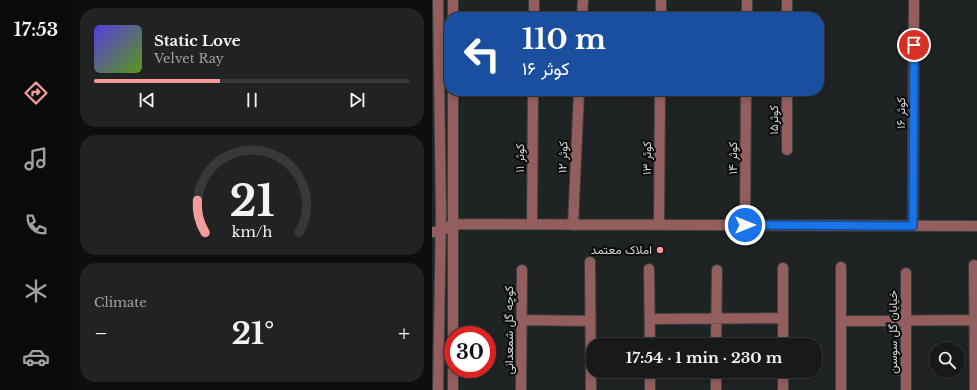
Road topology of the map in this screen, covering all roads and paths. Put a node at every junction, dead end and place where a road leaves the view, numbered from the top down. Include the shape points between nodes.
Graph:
1 (438, 0) edge
2 (453, 0) edge
3 (534, 0) edge
4 (583, 0) edge
5 (661, 0) edge
6 (747, 0) edge
7 (787, 0) edge
8 (914, 0) edge
9 (453, 12) edge
10 (534, 12) edge
11 (582, 12) edge
12 (661, 12) edge
13 (747, 12) edge
14 (787, 12) edge
15 (453, 96) edge
16 (533, 96) edge
17 (579, 96) edge
18 (660, 96) edge
19 (746, 96) edge
20 (787, 96) edge
21 (787, 150) dead end
22 (436, 214) edge
23 (453, 224) junction
24 (532, 224) junction
25 (573, 225) junction
26 (659, 225) junction
27 (745, 225) junction
28 (913, 226) junction
29 (977, 226) edge
30 (436, 232) edge
31 (590, 262) dead end
32 (974, 265) dead end
33 (841, 267) dead end
34 (783, 268) dead end
35 (650, 269) dead end
36 (522, 270) dead end
37 (717, 270) dead end
38 (906, 273) dead end
39 (783, 318) junction
40 (650, 319) junction
41 (716, 319) junction
42 (522, 320) junction
43 (906, 320) junction
44 (974, 320) junction
45 (590, 321) junction
46 (841, 321) junction
47 (453, 326) edge
48 (650, 338) edge
49 (716, 338) edge
50 (783, 338) edge
51 (453, 378) edge
52 (650, 378) edge
53 (716, 378) edge
54 (783, 378) edge
55 (438, 390) edge
56 (453, 390) edge
57 (521, 390) edge
58 (591, 390) edge
59 (650, 390) edge
60 (716, 390) edge
61 (783, 390) edge
62 (842, 390) edge
63 (906, 390) edge
64 (975, 390) edge

1 - 22 street
2 - 9 street
3 - 10 street
4 - 11 street
5 - 12 street
6 - 13 street
7 - 14 street
8 - 28 street, کوثر ۱۶
15 - 23 street
16 - 24 street, کوثر ۱۱
17 - 25 street, کوثر ۱۲
18 - 26 street, کوثر ۱۳
19 - 27 street, کوثر ۱۴
20 - 21 street, کوثر۱۵
22 - 23 street
22 - 30 street
23 - 24 street
23 - 30 street
23 - 47 street
24 - 25 street
25 - 26 street
26 - 27 street
27 - 28 street
28 - 29 street
30 - 55 street
31 - 45 street
32 - 44 street
33 - 46 street
34 - 39 street
35 - 40 street
36 - 42 street, کوچه گل شمعدانی
37 - 41 street
38 - 43 street, خیابان گل سوسن
39 - 41 street
39 - 50 street
40 - 41 street
40 - 48 street
41 - 49 street
42 - 45 street
42 - 57 street, کوچه گل شمعدانی
43 - 44 street
43 - 46 street
43 - 63 street, خیابان گل سوسن
44 - 64 street
45 - 58 street
46 - 62 street
51 - 56 street
52 - 59 street
53 - 60 street
54 - 61 street

